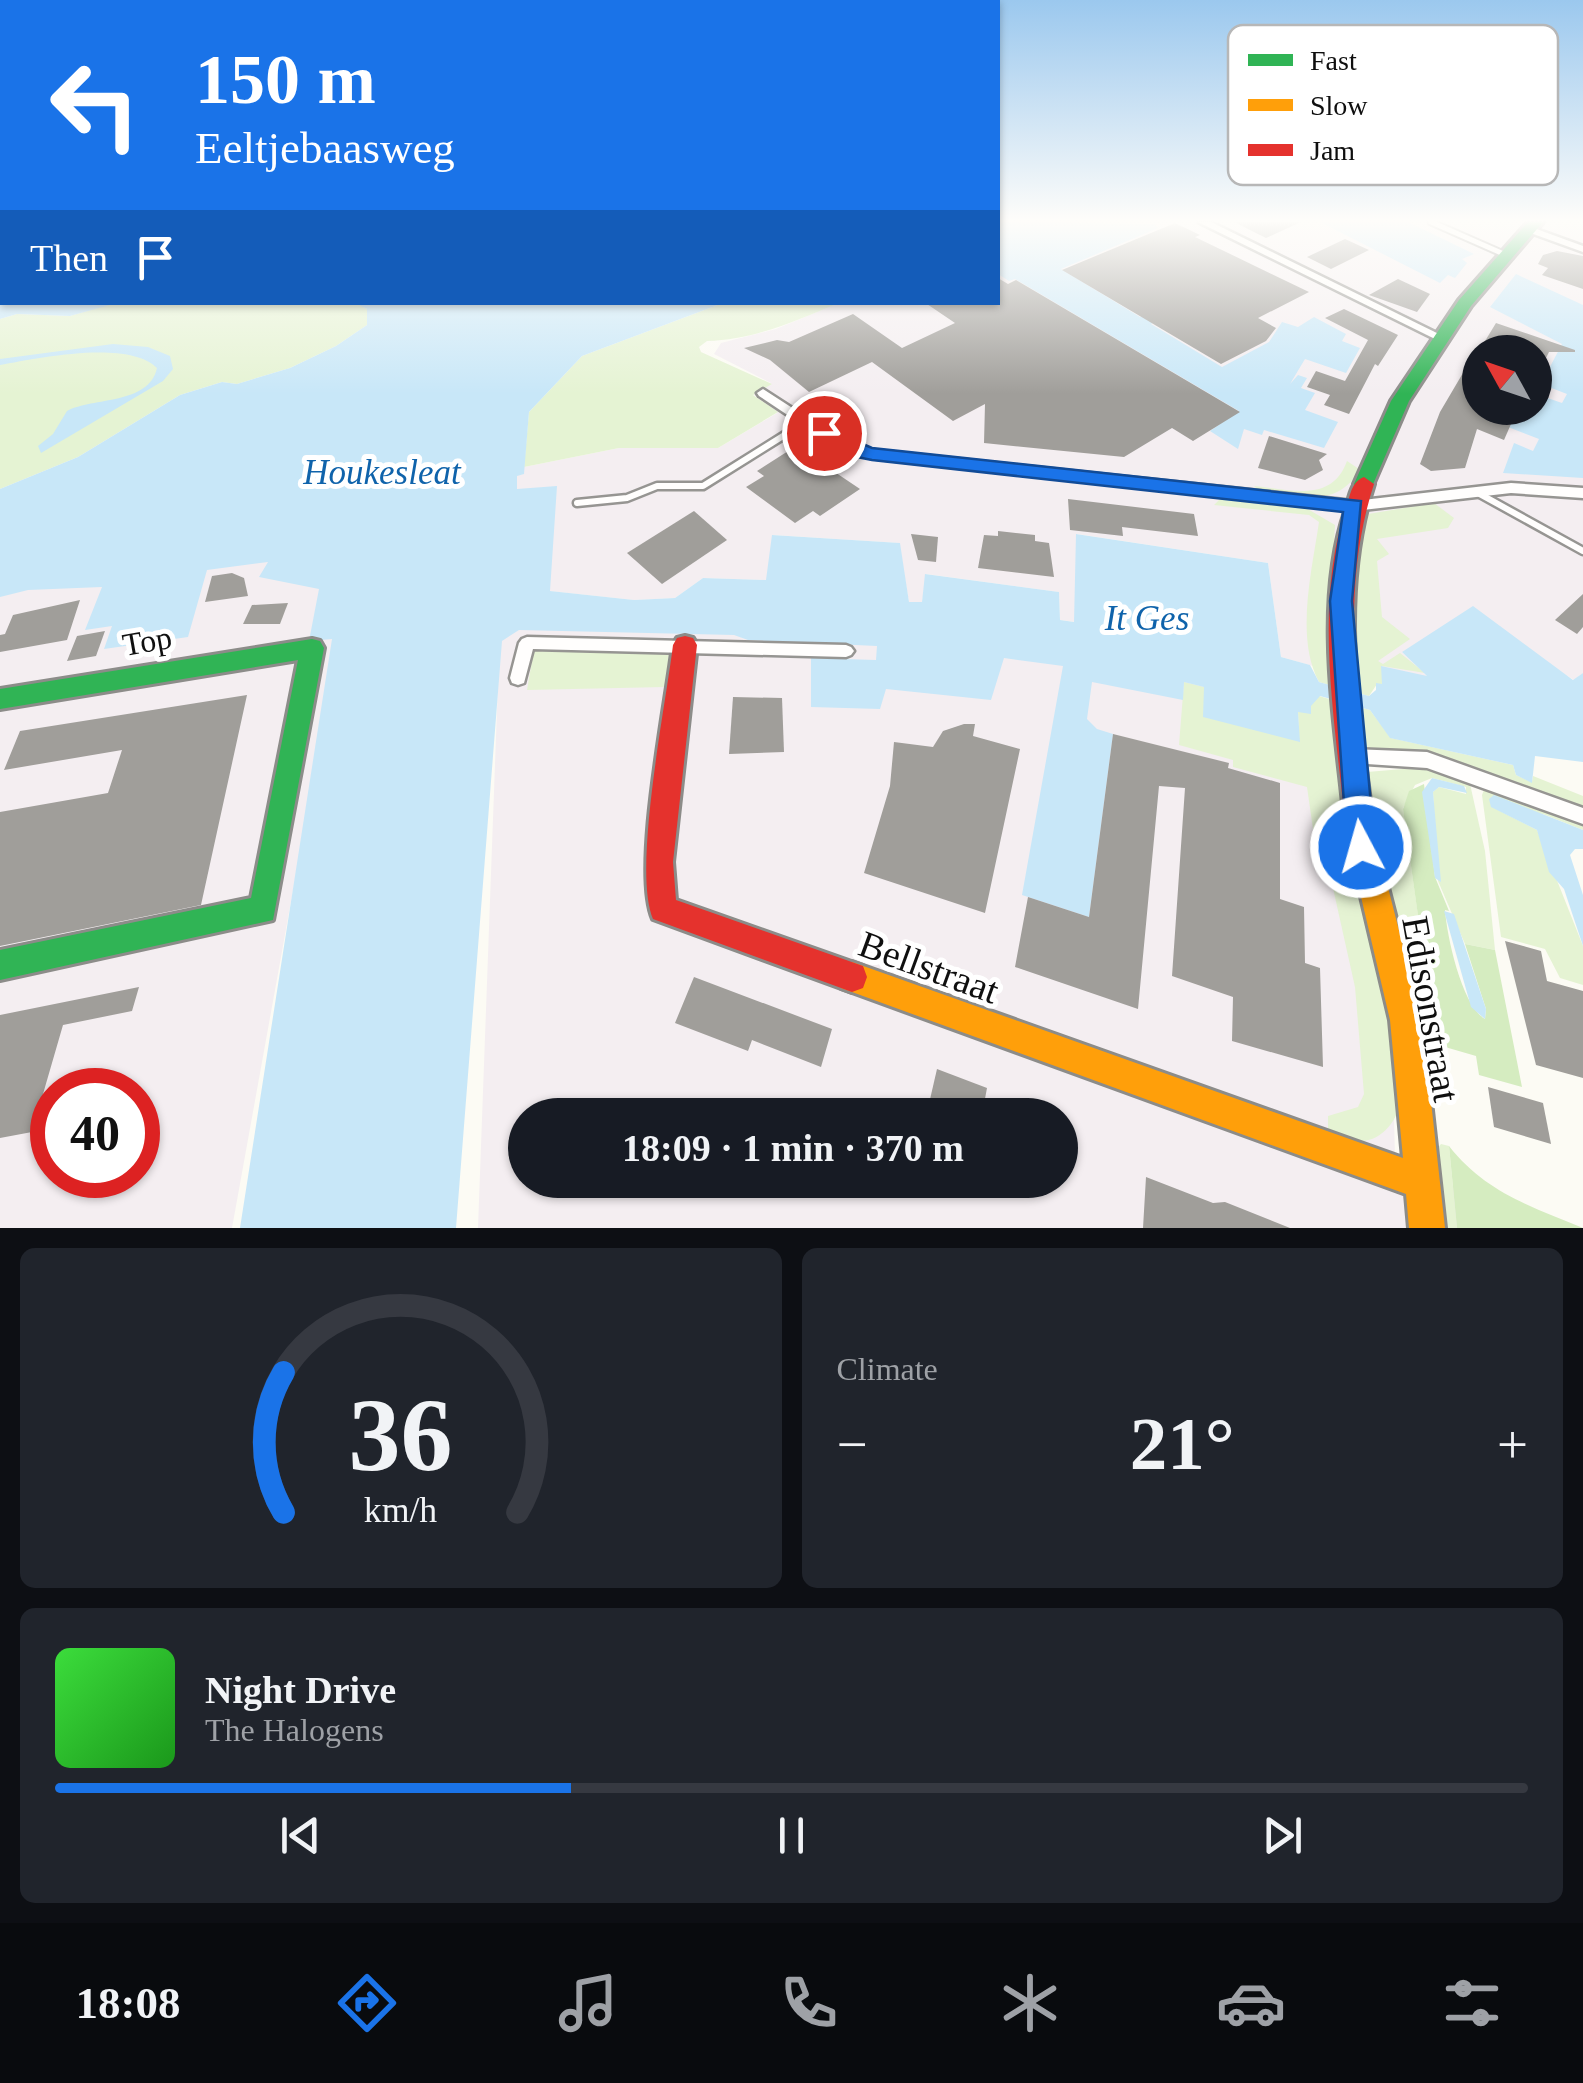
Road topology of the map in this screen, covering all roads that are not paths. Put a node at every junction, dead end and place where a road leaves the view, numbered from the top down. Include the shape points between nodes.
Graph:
1 (1321, 279) edge
2 (1486, 279) edge
3 (1439, 337) junction
4 (764, 392) dead end
5 (806, 421) junction
6 (1583, 492) edge
7 (1478, 493) junction
8 (577, 503) dead end
9 (1354, 506) junction
10 (1583, 551) edge
11 (685, 646) junction
12 (846, 652) dead end
13 (518, 678) dead end
14 (0, 699) edge
15 (1352, 756) junction
16 (1583, 816) edge
17 (0, 965) edge
18 (1421, 1182) junction
19 (1427, 1228) edge

1 - 3 street
2 - 3 street, Edisonstraat
3 - 9 street, Edisonstraat via 1400,401
4 - 5 street
5 - 8 lane via 704,486 657,486 627,498
5 - 9 street via 840,444 872,454
6 - 7 street
7 - 9 street
7 - 10 lane
9 - 15 street, Edisonstraat via 1341,601
11 - 12 street
11 - 13 street via 527,643
11 - 18 street, Bellstraat via 659,862 663,909
14 - 17 street, Top via 312,648 264,910
15 - 16 street via 1448,765
15 - 18 street, Edisonstraat via 1361,847 1406,1020
18 - 19 street, Edisonstraat

